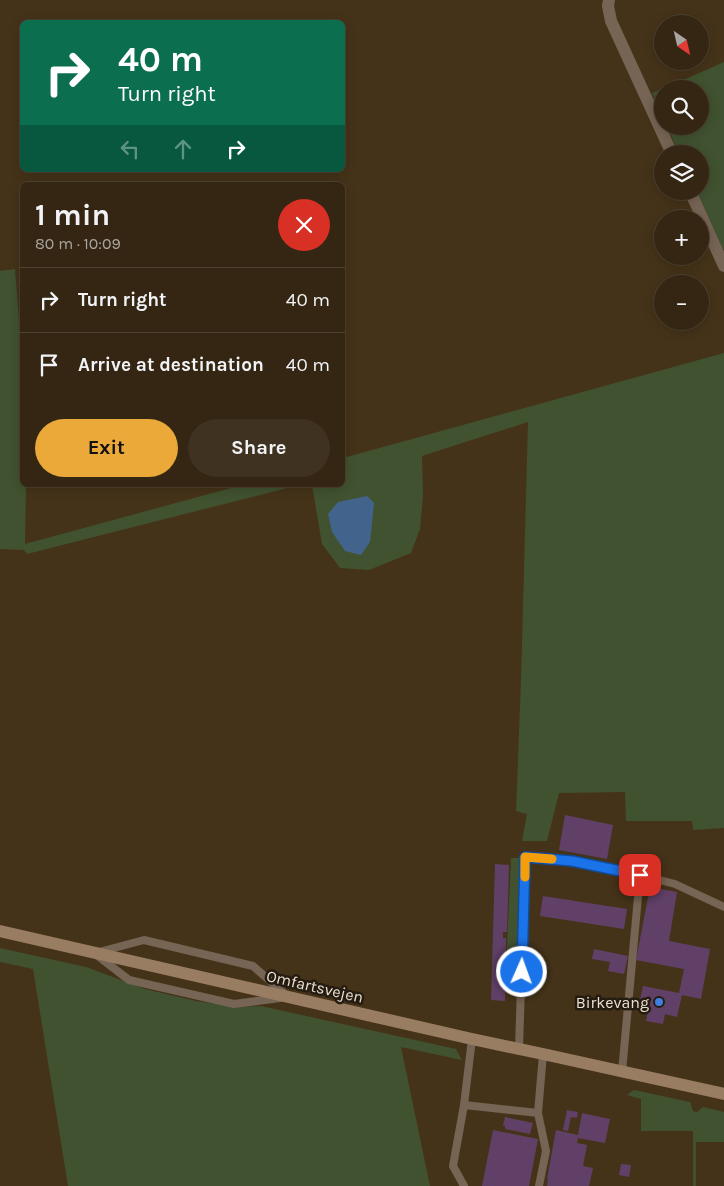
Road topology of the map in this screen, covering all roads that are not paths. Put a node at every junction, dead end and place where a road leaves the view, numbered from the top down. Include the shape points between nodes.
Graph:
1 (610, 0) edge
2 (668, 145) edge
3 (694, 200) edge
4 (724, 266) edge
5 (640, 875) junction
6 (724, 907) edge
7 (0, 931) edge
8 (94, 953) junction
9 (289, 997) junction
10 (472, 1039) junction
11 (519, 1049) junction
12 (543, 1054) junction
13 (622, 1072) junction
14 (724, 1094) edge
15 (464, 1105) junction
16 (538, 1113) junction
17 (464, 1186) edge
18 (539, 1186) edge

1 - 2 street via 611,21
3 - 4 street
5 - 6 lane via 675,884
5 - 11 lane via 572,861 525,857
5 - 13 lane
7 - 8 main road, Omfartsvejen
8 - 9 main road, Omfartsvejen
8 - 9 lane via 129,980 234,1004
8 - 9 lane via 144,940 253,966
9 - 10 main road, Omfartsvejen
10 - 11 main road, Omfartsvejen
10 - 15 lane
11 - 12 main road, Omfartsvejen
12 - 13 main road, Omfartsvejen
12 - 16 lane
13 - 14 main road, Omfartsvejen
15 - 16 lane
15 - 17 lane via 453,1166
16 - 18 lane via 546,1151

